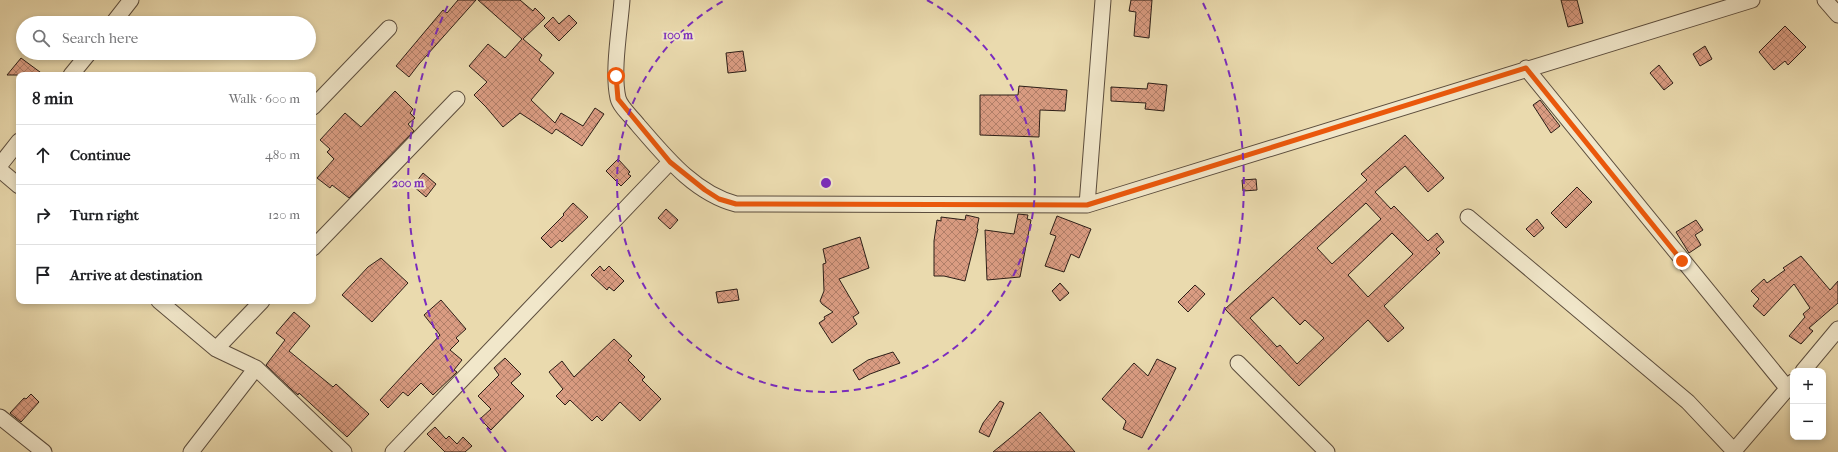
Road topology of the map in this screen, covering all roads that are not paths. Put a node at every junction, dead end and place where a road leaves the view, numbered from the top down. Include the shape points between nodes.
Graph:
1 (131, 0) edge
2 (622, 0) edge
3 (1103, 0) edge
4 (1752, 0) edge
5 (1825, 0) edge
6 (1838, 15) edge
7 (118, 16) edge
8 (389, 28) dead end
9 (83, 60) edge
10 (1526, 68) junction
11 (73, 72) edge
12 (458, 99) dead end
13 (316, 104) edge
14 (16, 145) edge
15 (670, 162) junction
16 (0, 165) edge
17 (0, 170) edge
18 (16, 183) edge
19 (1087, 205) junction
20 (1468, 217) dead end
21 (316, 245) edge
22 (163, 304) edge
23 (259, 304) edge
24 (1838, 329) edge
25 (216, 349) junction
26 (1238, 363) dead end
27 (256, 368) junction
28 (1806, 368) edge
29 (1790, 385) edge
30 (0, 417) edge
31 (44, 452) edge
32 (191, 452) edge
33 (344, 452) edge
34 (393, 452) edge
35 (1327, 452) edge
36 (1734, 452) edge

1 - 7 street
2 - 15 street via 616,76 618,99
3 - 19 street
4 - 10 street
5 - 6 street
8 - 13 street
9 - 11 street
10 - 19 street
10 - 29 street
12 - 21 street
14 - 16 street
15 - 19 street via 719,199 736,204
15 - 34 street
17 - 18 street
20 - 36 street via 1688,402
22 - 25 street
23 - 25 street
24 - 28 street
25 - 27 street
26 - 35 street
27 - 32 street
27 - 33 street
29 - 36 street
30 - 31 street

